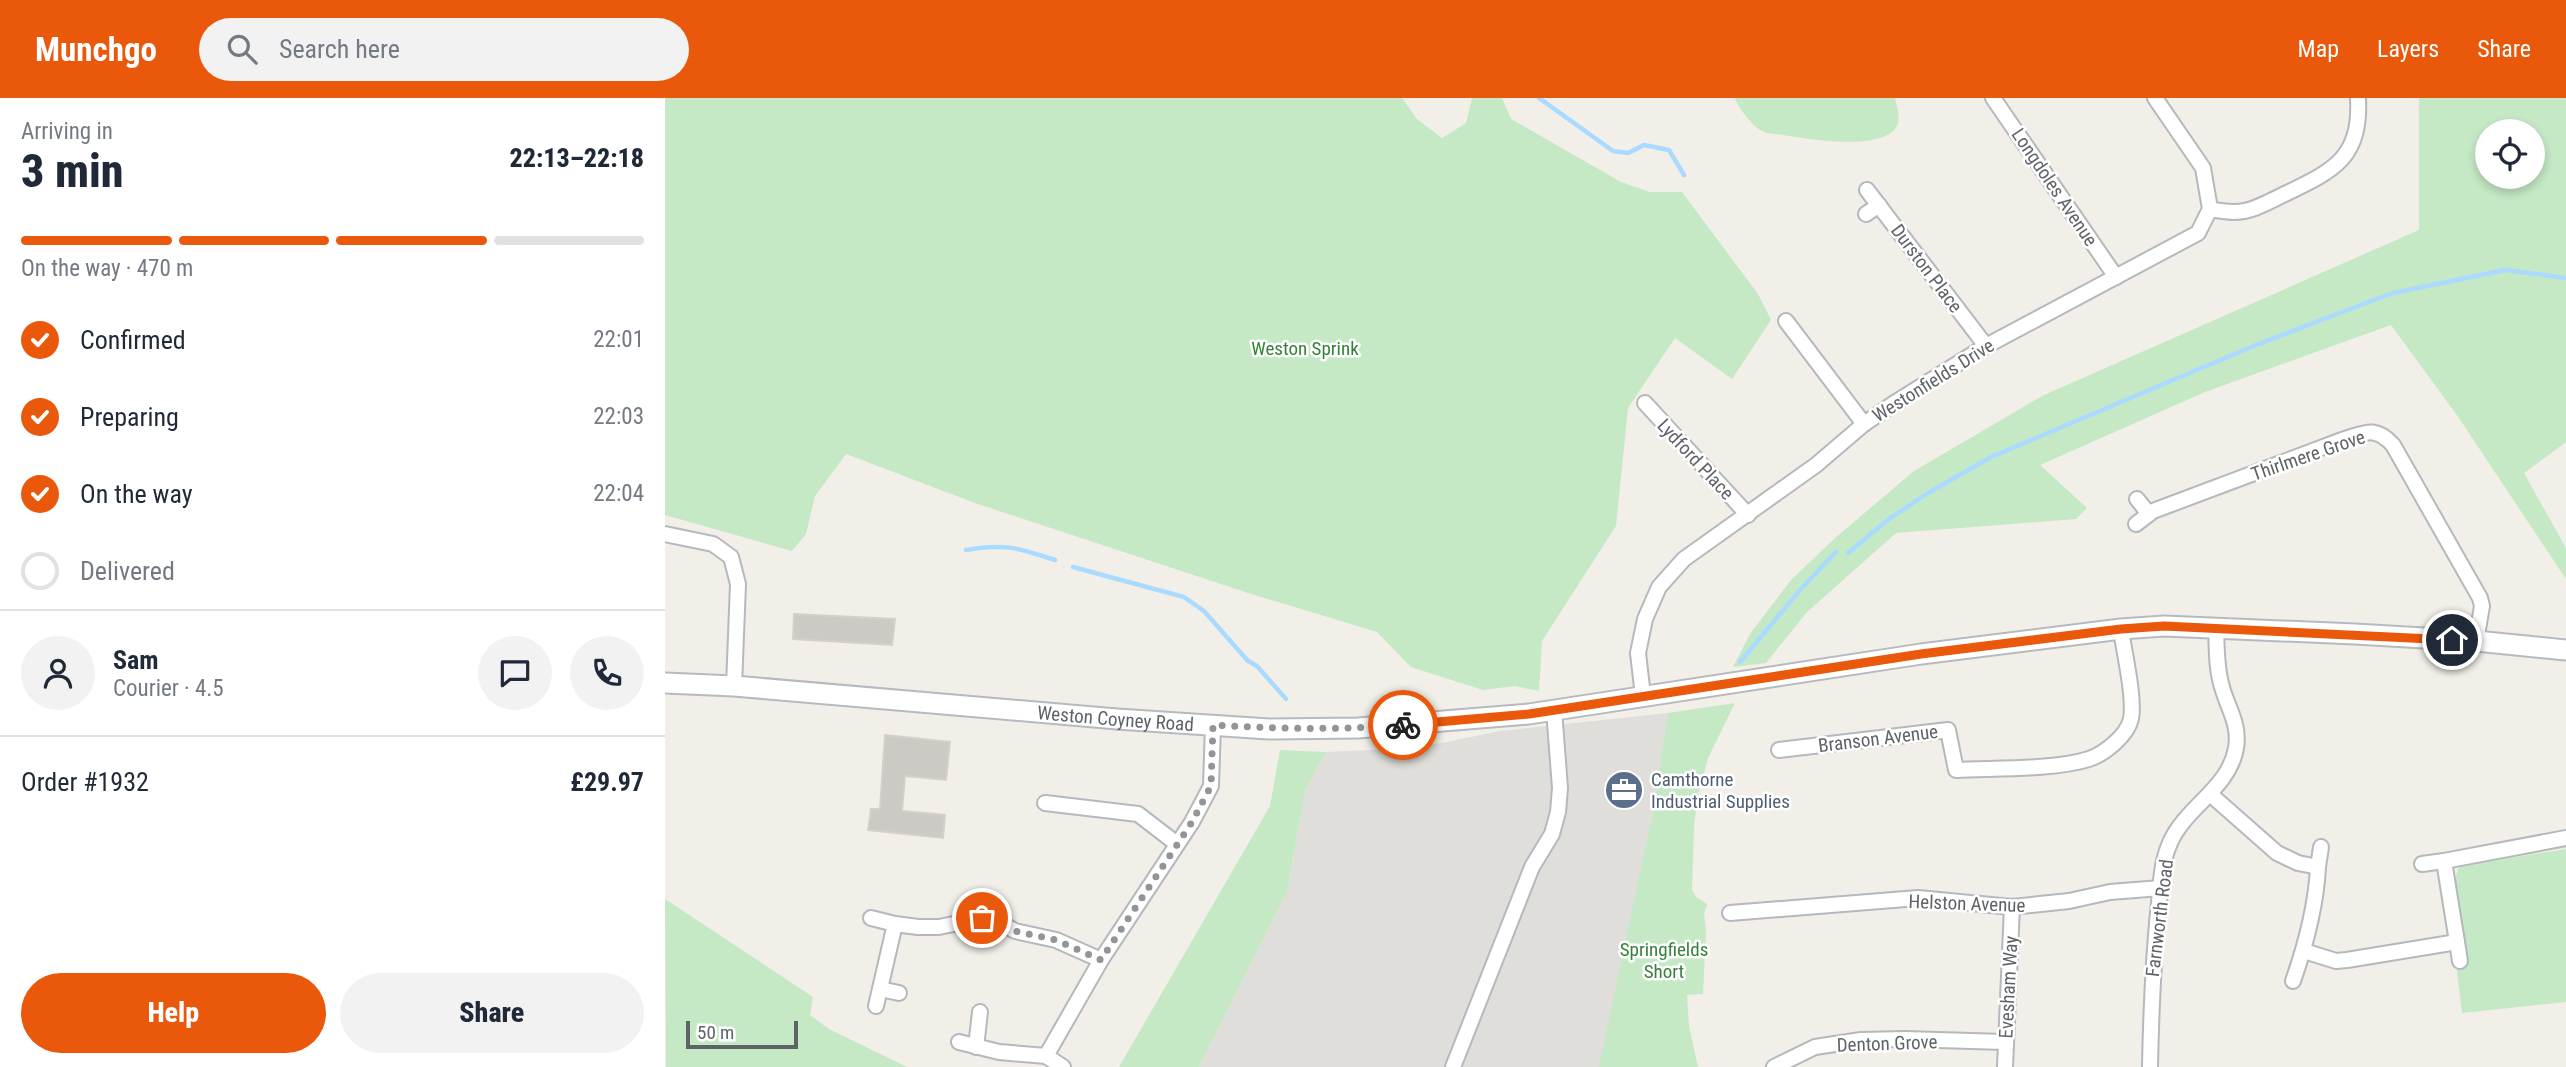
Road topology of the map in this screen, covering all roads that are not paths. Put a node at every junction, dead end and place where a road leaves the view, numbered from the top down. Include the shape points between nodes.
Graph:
1 (1993, 98) edge
2 (2155, 98) edge
3 (2358, 98) edge
4 (1867, 190) dead end
5 (1879, 205) junction
6 (2210, 209) junction
7 (1866, 214) dead end
8 (2116, 277) junction
9 (1786, 321) dead end
10 (1986, 346) junction
11 (1645, 403) dead end
12 (1864, 424) junction
13 (2137, 499) dead end
14 (1748, 514) junction
15 (2149, 514) junction
16 (2136, 524) dead end
17 (665, 534) edge
18 (2216, 628) junction
19 (2121, 629) junction
20 (2476, 641) junction
21 (2566, 650) edge
22 (665, 682) edge
23 (734, 686) junction
24 (1643, 696) junction
25 (1554, 710) junction
26 (1213, 725) junction
27 (1779, 750) dead end
28 (2210, 794) junction
29 (1045, 803) dead end
30 (2566, 838) edge
31 (1177, 844) junction
32 (2321, 847) dead end
33 (2445, 861) junction
34 (2421, 864) dead end
35 (2318, 867) junction
36 (2161, 888) junction
37 (2012, 907) junction
38 (1730, 913) dead end
39 (871, 918) dead end
40 (895, 924) junction
41 (2456, 942) junction
42 (2304, 951) junction
43 (1101, 960) junction
44 (2460, 961) dead end
45 (2293, 981) dead end
46 (880, 989) junction
47 (899, 993) dead end
48 (876, 1006) dead end
49 (980, 1012) dead end
50 (958, 1042) dead end
51 (2005, 1042) junction
52 (976, 1046) junction
53 (1047, 1056) junction
54 (1063, 1067) edge
55 (1453, 1067) edge
56 (1774, 1067) edge
57 (2005, 1067) edge
58 (2150, 1067) edge

1 - 8 street, Longdoles Avenue
2 - 6 street via 2203,168
3 - 6 street via 2353,142 2334,169 2248,211
4 - 5 street, Durston Place
5 - 7 street
5 - 10 street, Durston Place
6 - 8 street, Westonfields Drive via 2198,233
8 - 10 street, Westonfields Drive
9 - 12 street
10 - 12 street, Westonfields Drive
11 - 14 street, Lydford Place
12 - 14 street, Westonfields Drive
13 - 15 street
14 - 24 street, Westonfields Drive via 1683,559 1659,587 1645,619 1638,653
15 - 16 street, Thirlmere Grove
15 - 20 street, Thirlmere Grove via 2342,440 2363,433 2384,435 2480,598
17 - 23 street via 713,544 731,557 738,584
18 - 19 street, Weston Coyney Road
18 - 20 street, Weston Coyney Road
18 - 28 street, Farnworth Road via 2222,688 2237,725 2229,771
19 - 24 street, Weston Coyney Road
19 - 27 street, Branson Avenue via 2130,720 2122,735 2092,758 1956,770 1948,730
20 - 21 street, Weston Coyney Road
22 - 23 street, Weston Coyney Road
23 - 26 street, Weston Coyney Road
24 - 25 street, Weston Coyney Road
25 - 26 street, Weston Coyney Road via 1358,728
25 - 55 street via 1560,788 1552,834 1532,867
26 - 31 street via 1211,786
28 - 35 street via 2277,853
28 - 36 street, Farnworth Road via 2182,821 2171,841 2162,862
29 - 31 street via 1138,814
30 - 33 street
31 - 43 street
32 - 35 street
33 - 34 street
33 - 41 street
35 - 42 street
36 - 37 street, Helston Avenue
36 - 58 street, Farnworth Road via 2152,976
37 - 38 street, Helston Avenue via 1918,898
37 - 51 street, Evesham Way
39 - 40 street
40 - 43 street via 939,927 982,918 1056,940
40 - 46 street
41 - 42 street via 2336,961
41 - 44 street
42 - 45 street
43 - 53 street
46 - 47 street
46 - 48 street
49 - 52 street
50 - 52 street
51 - 56 street, Denton Grove via 1861,1040 1815,1047
51 - 57 street, Evesham Way
52 - 53 street
53 - 54 street

